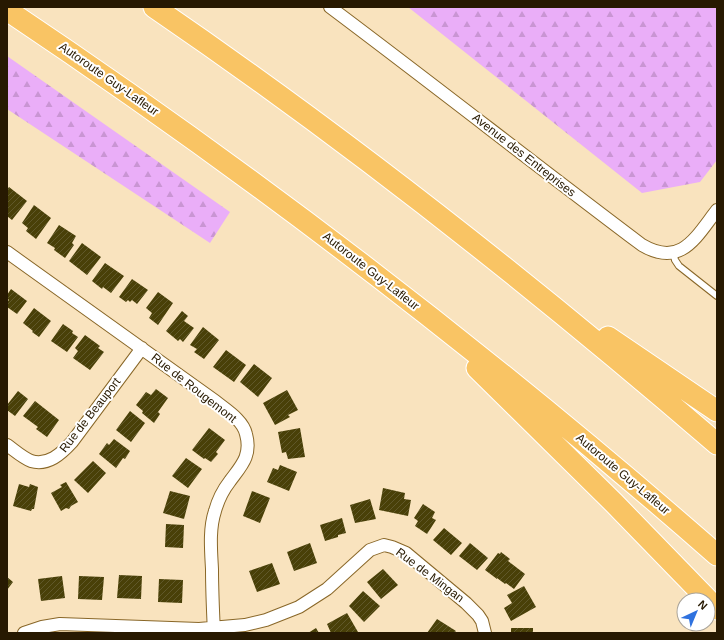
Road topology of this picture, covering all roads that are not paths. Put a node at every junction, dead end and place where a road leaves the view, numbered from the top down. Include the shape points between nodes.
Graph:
1 (154, 7) edge
2 (330, 7) edge
3 (7, 10) edge
4 (717, 210) edge
5 (7, 252) edge
6 (673, 252) junction
7 (492, 258) junction
8 (401, 294) junction
9 (717, 296) edge
10 (142, 348) junction
11 (717, 411) edge
12 (717, 444) edge
13 (7, 445) edge
14 (717, 555) edge
15 (717, 609) edge
16 (214, 631) edge
17 (24, 633) edge
18 (485, 633) edge

1 - 7 highway via 283,99
2 - 6 street, Avenue des Entreprises via 642,245 656,252
3 - 8 highway, Autoroute Guy-Lafleur via 74,54 219,157
4 - 6 street, Avenue des Entreprises via 692,243
5 - 10 street, Rue de Rougemont
6 - 9 lane via 678,266
7 - 11 highway
7 - 12 highway via 590,336
8 - 14 highway, Autoroute Guy-Lafleur via 581,438
8 - 15 highway
10 - 13 street, Rue de Beauport via 63,453 53,459 31,461
10 - 16 street, Rue de Rougemont via 232,414 246,434 244,463 220,496 211,526
16 - 17 street, Rue de Mingan via 60,624 42,626
16 - 18 street, Rue de Mingan via 266,620 299,607 327,589 370,550 384,545 406,554 466,603 482,621

